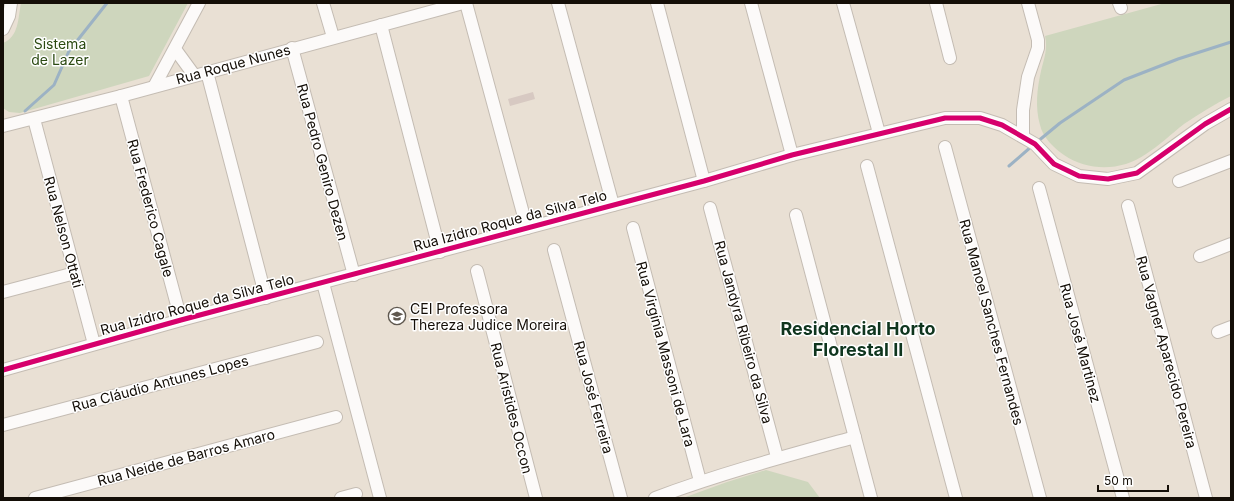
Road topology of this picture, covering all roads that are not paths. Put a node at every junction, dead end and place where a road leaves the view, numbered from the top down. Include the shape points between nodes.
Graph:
1 (11, 3) edge
2 (199, 3) edge
3 (323, 3) edge
4 (464, 3) edge
5 (558, 3) edge
6 (657, 3) edge
7 (751, 3) edge
8 (843, 3) edge
9 (936, 3) edge
10 (1028, 3) edge
11 (381, 24) junction
12 (3, 29) edge
13 (333, 37) junction
14 (292, 48) junction
15 (175, 49) junction
16 (950, 58) dead end
17 (207, 72) junction
18 (194, 75) junction
19 (155, 85) junction
20 (121, 96) junction
21 (1231, 109) edge
22 (34, 119) junction
23 (3, 126) edge
24 (879, 133) junction
25 (1023, 136) junction
26 (945, 147) dead end
27 (792, 155) junction
28 (1231, 161) edge
29 (867, 166) dead end
30 (704, 181) junction
31 (1179, 181) dead end
32 (1039, 188) dead end
33 (613, 205) junction
34 (1128, 206) dead end
35 (710, 208) dead end
36 (796, 214) dead end
37 (527, 228) junction
38 (633, 228) dead end
39 (1231, 244) edge
40 (554, 250) dead end
41 (440, 252) junction
42 (1200, 256) dead end
43 (477, 270) dead end
44 (75, 273) junction
45 (354, 275) junction
46 (324, 283) junction
47 (3, 292) edge
48 (266, 298) junction
49 (181, 320) junction
50 (1231, 327) edge
51 (1218, 332) dead end
52 (317, 342) dead end
53 (94, 344) junction
54 (3, 370) edge
55 (336, 417) dead end
56 (3, 425) edge
57 (855, 437) junction
58 (778, 457) junction
59 (700, 481) junction
60 (356, 494) dead end
61 (35, 498) edge
62 (341, 498) edge
63 (380, 498) edge
64 (536, 498) edge
65 (621, 498) edge
66 (655, 498) edge
67 (872, 498) edge
68 (956, 498) edge
69 (1040, 498) edge
70 (1124, 498) edge
71 (1206, 498) edge

1 - 12 street
2 - 15 street
3 - 13 street
4 - 11 street, Rua Roque Nunes
4 - 37 street
5 - 33 street
6 - 30 street
7 - 27 street
8 - 24 street
9 - 16 street
10 - 25 street via 1038,48 1028,77 1023,110
11 - 13 street, Rua Roque Nunes
11 - 41 street
13 - 14 street, Rua Roque Nunes
14 - 17 street, Rua Roque Nunes
14 - 45 street, Rua Pedro Geniro Dezen
15 - 18 street
15 - 19 street
17 - 18 street, Rua Roque Nunes
17 - 48 street
18 - 19 street, Rua Roque Nunes
19 - 20 street, Rua Roque Nunes
20 - 22 street, Rua Roque Nunes
20 - 49 street, Rua Frederico Cagale
21 - 25 street, Rua Izidro Roque da Silva Telo via 1204,124 1137,173 1108,179 1079,176 1054,164 1035,144
22 - 23 street, Rua Roque Nunes
22 - 44 street, Rua Nelson Ottati
24 - 25 street, Rua Izidro Roque da Silva Telo via 944,118 980,118 1002,125
24 - 27 street, Rua Izidro Roque da Silva Telo
26 - 69 street, Rua Manoel Sanches Fernandes
27 - 30 street, Rua Izidro Roque da Silva Telo
28 - 31 street
29 - 68 street
30 - 33 street, Rua Izidro Roque da Silva Telo
32 - 70 street, Rua José Martinez
33 - 37 street, Rua Izidro Roque da Silva Telo
34 - 71 street, Rua Vagner Aparecido Pereira
35 - 58 street, Rua Jandyra Ribeiro da Silva
36 - 57 street
37 - 41 street, Rua Izidro Roque da Silva Telo
38 - 59 street, Rua Virgínia Massoni de Lara
39 - 42 street
40 - 65 street, Rua José Ferreira
41 - 45 street, Rua Izidro Roque da Silva Telo
43 - 64 street, Rua Aristides Occon
44 - 47 street
44 - 53 street, Rua Nelson Ottati
45 - 46 street, Rua Izidro Roque da Silva Telo
46 - 48 street, Rua Izidro Roque da Silva Telo
46 - 63 street
48 - 49 street, Rua Izidro Roque da Silva Telo
49 - 53 street, Rua Izidro Roque da Silva Telo
50 - 51 street
52 - 56 street, Rua Cláudio Antunes Lopes
53 - 54 street, Rua Izidro Roque da Silva Telo
55 - 61 street, Rua Neide de Barros Amaro
57 - 58 street
57 - 67 street
58 - 59 street
59 - 66 street
60 - 62 street

